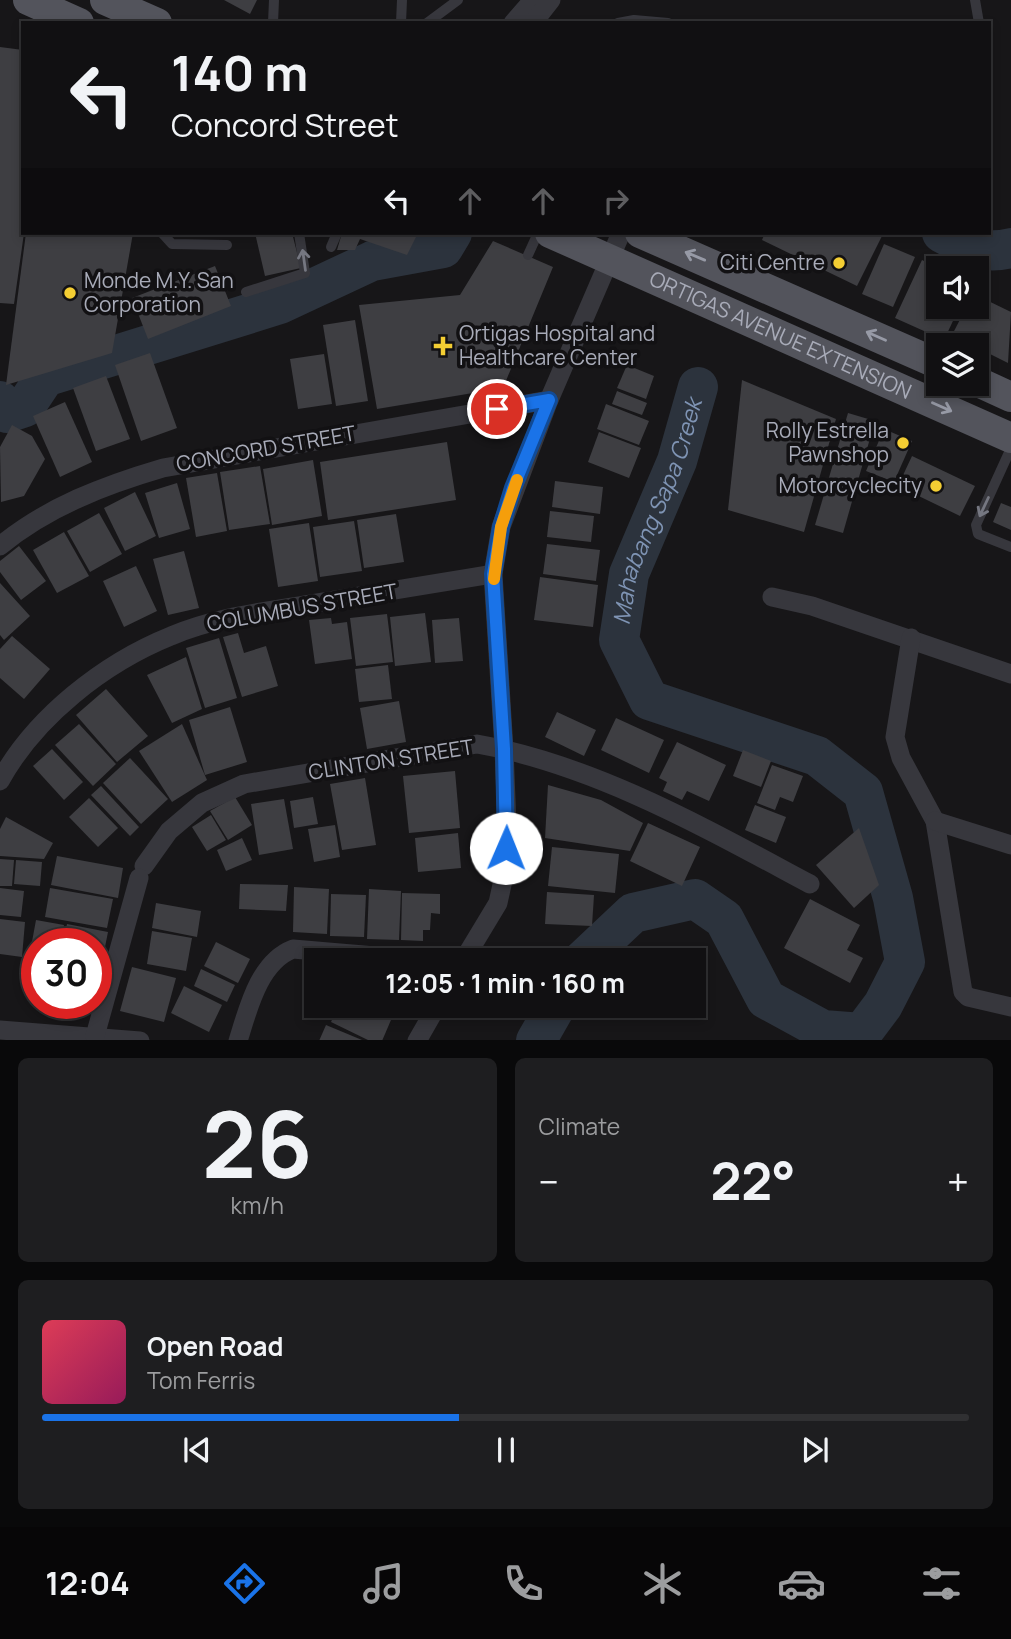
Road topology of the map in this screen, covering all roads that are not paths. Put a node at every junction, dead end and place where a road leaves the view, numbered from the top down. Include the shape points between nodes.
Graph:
1 (28, 0) edge
2 (105, 0) edge
3 (274, 0) edge
4 (402, 0) edge
5 (458, 0) edge
6 (533, 0) edge
7 (551, 0) edge
8 (975, 0) edge
9 (75, 21) edge
10 (152, 21) edge
11 (273, 21) edge
12 (401, 21) edge
13 (431, 21) edge
14 (515, 21) edge
15 (535, 21) edge
16 (979, 21) edge
17 (164, 235) edge
18 (299, 235) edge
19 (336, 235) edge
20 (537, 235) edge
21 (580, 235) edge
22 (639, 239) edge
23 (228, 245) dead end
24 (331, 247) dead end
25 (528, 255) dead end
26 (246, 292) dead end
27 (926, 359) edge
28 (989, 387) edge
29 (1011, 397) edge
30 (549, 400) junction
31 (1011, 438) edge
32 (1011, 448) edge
33 (5, 535) edge
34 (1011, 547) edge
35 (493, 574) junction
36 (772, 597) dead end
37 (911, 638) junction
38 (1011, 674) edge
39 (504, 749) junction
40 (0, 781) edge
41 (935, 821) junction
42 (1011, 845) edge
43 (810, 884) dead end
44 (471, 948) edge
45 (304, 950) edge
46 (1011, 1007) edge
47 (430, 1018) edge
48 (0, 1030) edge
49 (95, 1036) junction
50 (132, 1040) edge
51 (238, 1040) edge
52 (418, 1040) edge

1 - 9 main road
2 - 10 main road
3 - 11 lane
4 - 12 lane
5 - 13 lane
6 - 14 street
7 - 15 street
8 - 16 lane
17 - 23 lane via 172,244
26 -> 18 lane via 305,274
19 - 24 lane
20 - 25 lane
21 - 22 main road, ORTIGAS AVENUE EXTENSION
27 -> 22 main road, ORTIGAS AVENUE EXTENSION via 773,289
22 - 30 street
22 -> 31 main road, ORTIGAS AVENUE EXTENSION via 648,276
28 - 29 main road
30 - 33 street, CONCORD STREET via 163,468 69,502
30 - 35 street via 513,488
32 -> 34 lane via 976,525 978,534
35 - 39 street
35 - 40 street, COLUMBUS STREET via 223,618 171,636 121,660 63,704
36 - 37 street
37 - 38 street
37 - 41 street via 895,737 901,758
39 - 43 street, CLINTON STREET via 572,770 688,819
39 - 44 street via 505,871 498,903
39 - 49 street, CLINTON STREET via 477,744 244,784 202,803 169,831 142,872
41 - 42 street
41 - 46 street via 962,992 968,998
45 - 51 street via 282,953 271,963
47 - 52 street
48 - 49 street
49 - 50 street

